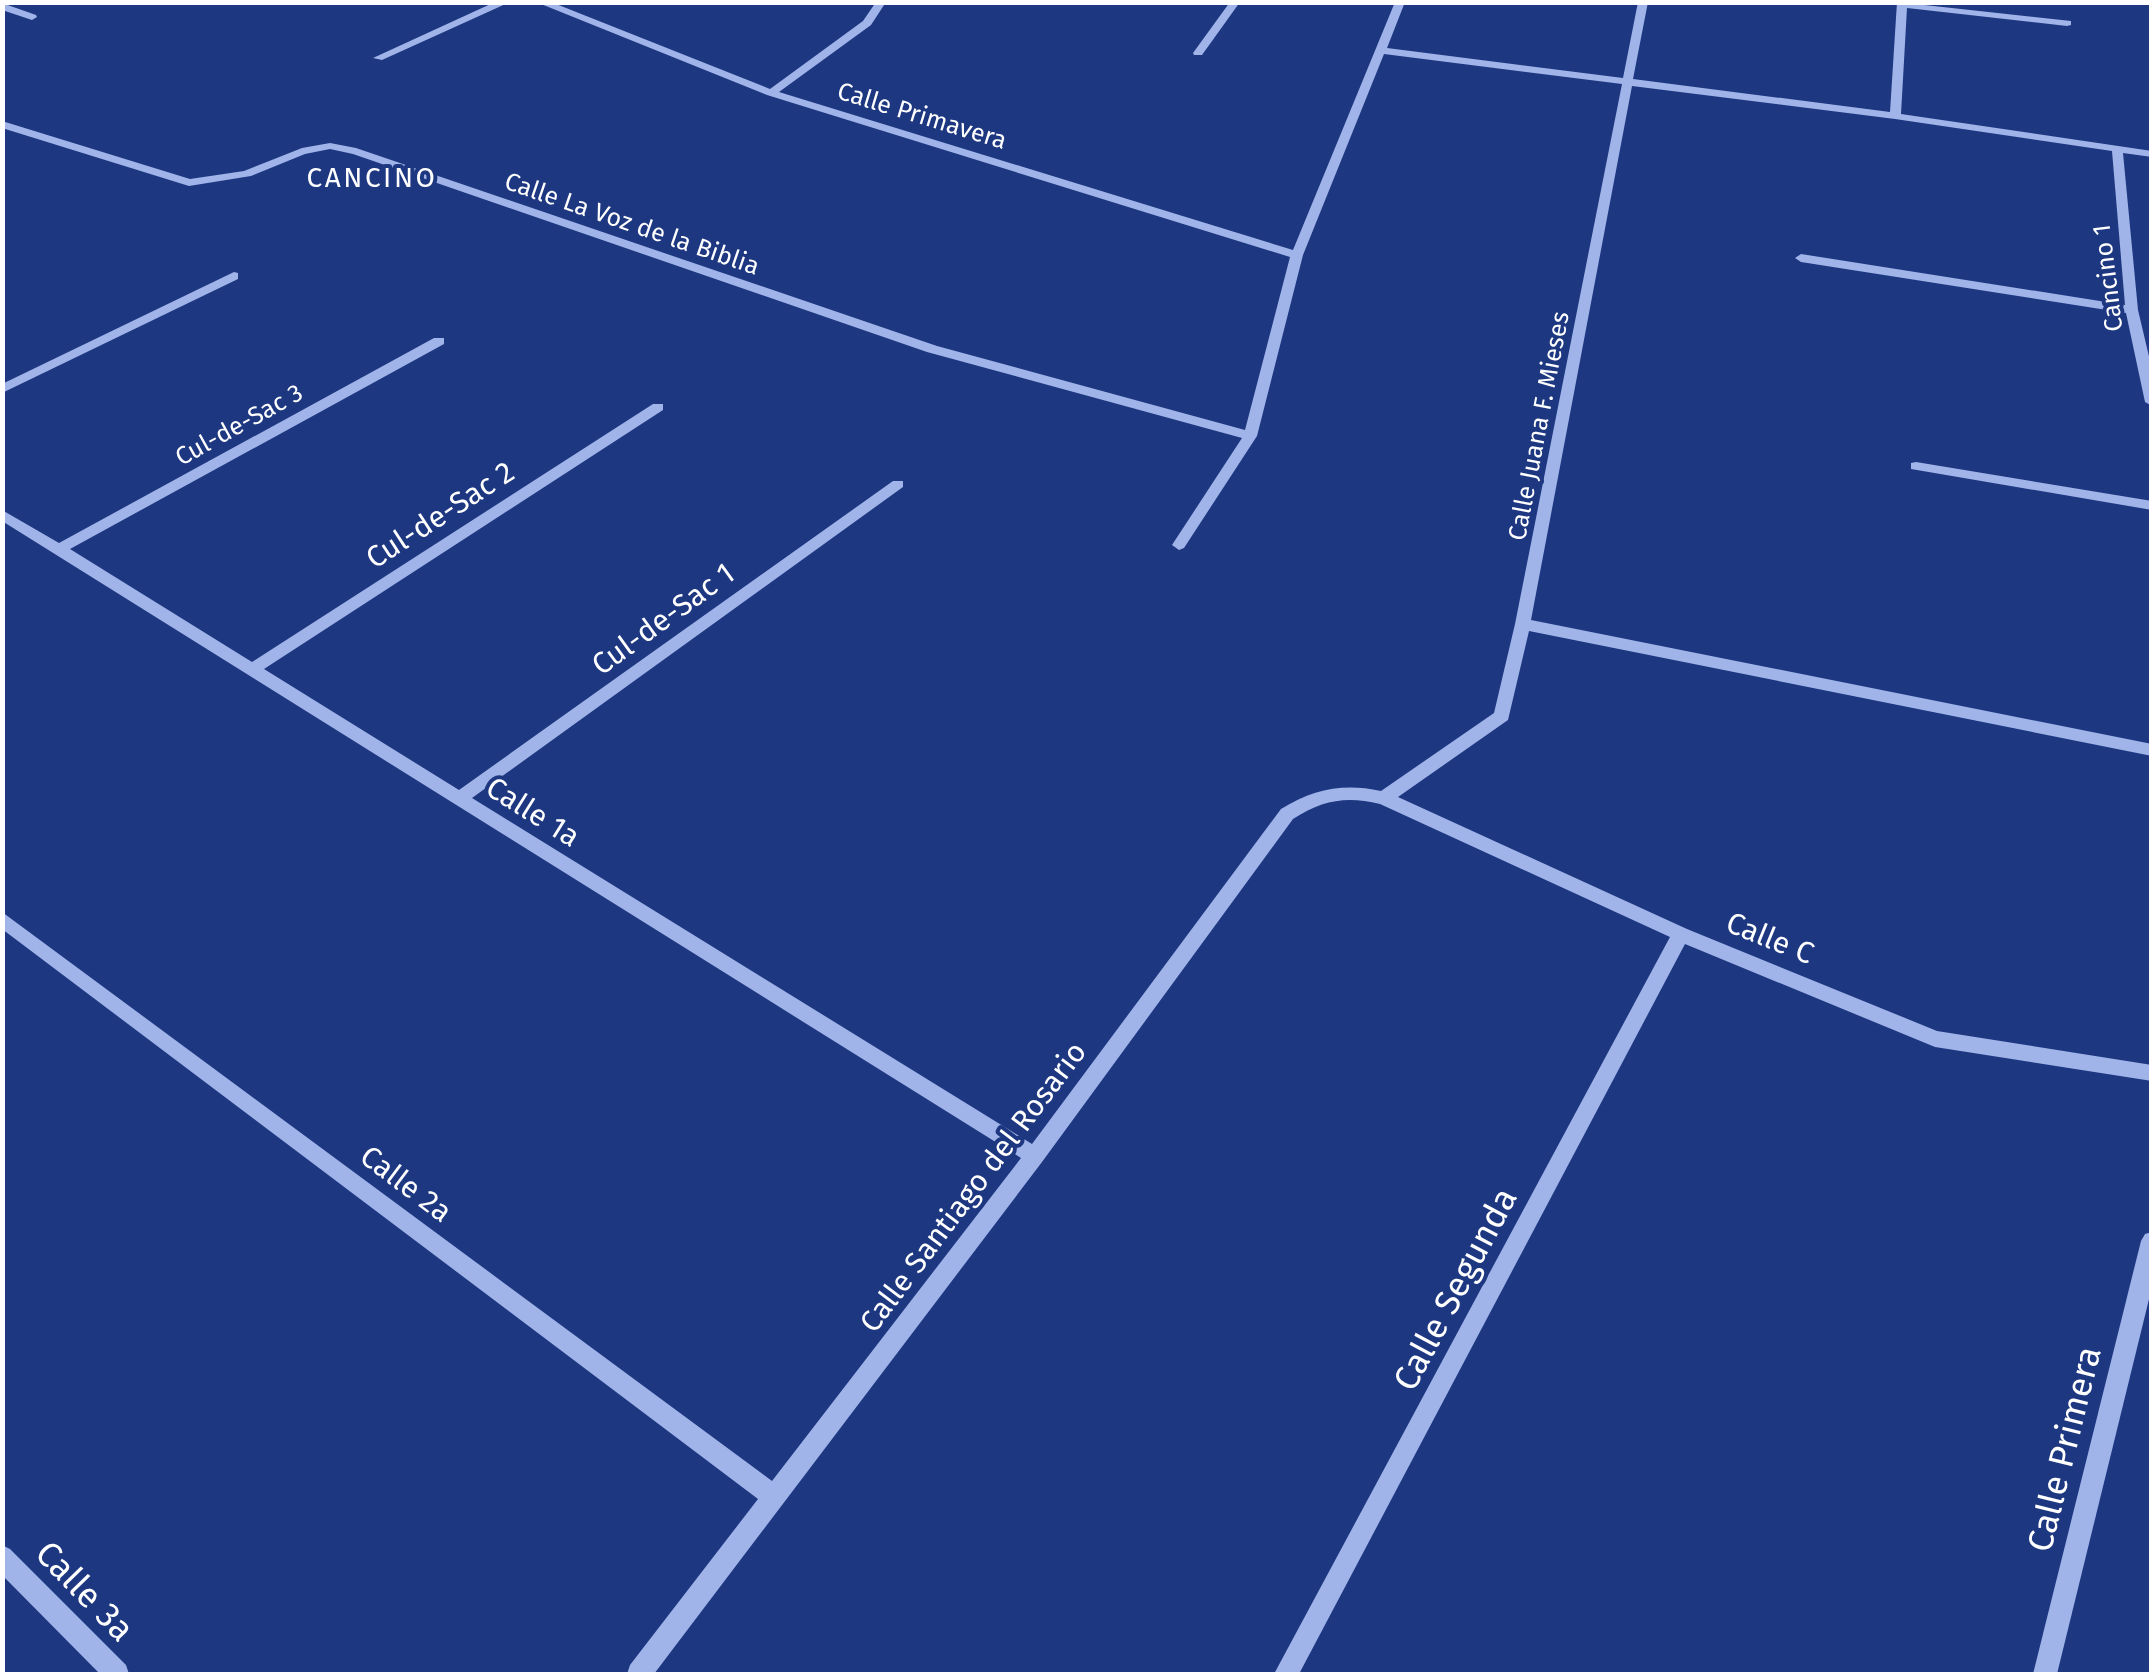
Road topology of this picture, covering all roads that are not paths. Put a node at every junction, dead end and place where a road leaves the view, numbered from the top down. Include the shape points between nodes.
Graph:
1 (506, 2) edge
2 (540, 2) edge
3 (881, 2) edge
4 (1235, 2) edge
5 (1400, 2) edge
6 (1643, 2) edge
7 (1902, 3) edge
8 (2, 6) edge
9 (32, 17) dead end
10 (2067, 23) dead end
11 (1380, 50) junction
12 (1198, 52) dead end
13 (378, 58) dead end
14 (1628, 80) junction
15 (771, 92) junction
16 (1894, 116) junction
17 (2, 124) edge
18 (2117, 148) junction
19 (2152, 154) edge
20 (1296, 255) junction
21 (1801, 258) dead end
22 (234, 276) dead end
23 (2132, 310) junction
24 (440, 341) dead end
25 (2, 389) edge
26 (2152, 402) edge
27 (658, 407) dead end
28 (1250, 436) junction
29 (1916, 466) dead end
30 (898, 484) dead end
31 (2152, 506) edge
32 (2, 514) edge
33 (1179, 545) dead end
34 (59, 549) junction
35 (1524, 624) junction
36 (253, 669) junction
37 (2152, 750) edge
38 (460, 798) junction
39 (1384, 798) junction
40 (2, 918) edge
41 (1681, 934) junction
42 (2152, 1073) edge
43 (1035, 1156) junction
44 (2152, 1240) edge
45 (774, 1498) junction
46 (2, 1557) edge
47 (117, 1674) edge
48 (639, 1674) edge
49 (1286, 1674) edge
50 (2045, 1674) edge

1 - 13 street
2 - 15 street, Calle Primavera
3 - 15 street via 867,23
4 - 12 street
5 - 11 street
6 - 14 street, Calle Juana F. Mieses
7 - 10 street
7 - 16 street
8 - 9 street
11 - 14 street
11 - 20 street
14 - 16 street
14 - 35 street, Calle Juana F. Mieses
15 - 20 street, Calle Primavera
16 - 18 street
17 - 28 street, Calle La Voz de la Biblia via 189,182 247,174 302,151 356,151 932,350
18 - 19 street
18 - 23 street, Cancino 1
20 - 28 street
21 - 23 street
22 - 25 street
23 - 26 street, Cancino 1
24 - 34 street, Cul-de-Sac 3
27 - 36 street, Cul-de-Sac 2
28 - 33 street
29 - 31 street
30 - 38 street, Cul-de-Sac 1
32 - 34 street, Calle 1a
34 - 36 street, Calle 1a
35 - 37 street
35 - 39 street, Calle Juana F. Mieses via 1502,716
36 - 38 street, Calle 1a
38 - 43 street, Calle 1a
39 - 41 street, Calle C
39 - 43 street, Calle Santiago del Rosario via 1348,790 1311,798 1286,814
40 - 45 street, Calle 2a
41 - 42 street, Calle C via 1935,1039
41 - 49 street, Calle Segunda
43 - 45 street, Calle Santiago del Rosario
44 - 50 street, Calle Primera
45 - 48 street, Calle Santiago del Rosario
46 - 47 street, Calle 3a

